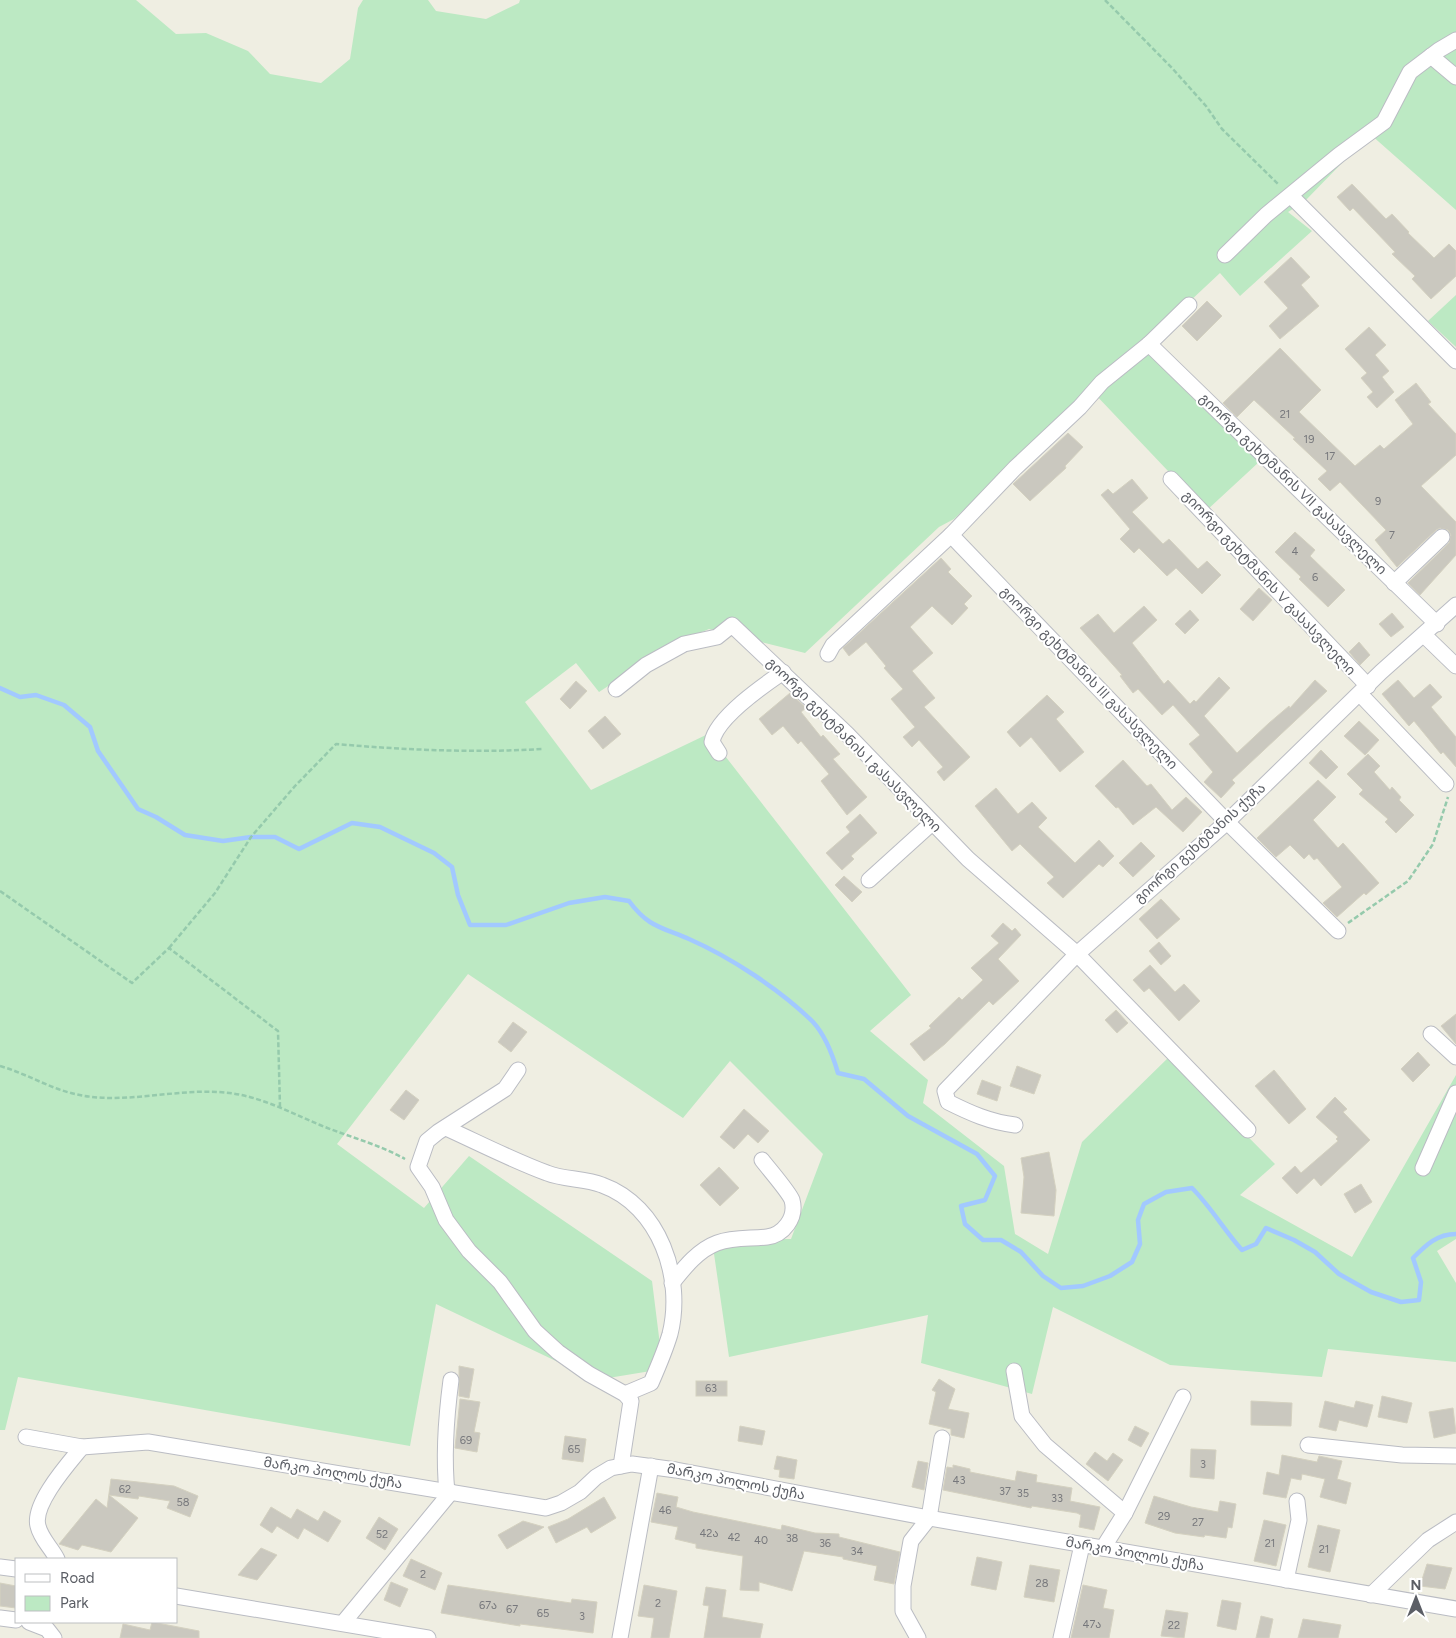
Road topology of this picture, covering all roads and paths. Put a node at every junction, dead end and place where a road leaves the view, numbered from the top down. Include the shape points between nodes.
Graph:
1 (1105, 0) edge
2 (1456, 40) edge
3 (1431, 56) junction
4 (1456, 77) edge
5 (1291, 196) junction
6 (1225, 255) dead end
7 (1189, 305) dead end
8 (1149, 344) junction
9 (1456, 361) edge
10 (1171, 479) dead end
11 (951, 535) junction
12 (1442, 537) dead end
13 (1394, 583) junction
14 (1456, 605) edge
15 (1437, 624) junction
16 (1425, 636) junction
17 (828, 654) dead end
18 (1456, 666) edge
19 (783, 672) junction
20 (616, 689) dead end
21 (1364, 690) junction
22 (543, 749) dead end
23 (719, 753) dead end
24 (1446, 784) joint
25 (1227, 822) junction
26 (932, 823) junction
27 (869, 880) dead end
28 (0, 891) edge
29 (1338, 930) joint
30 (169, 948) junction
31 (1077, 954) junction
32 (1431, 1034) dead end
33 (1456, 1057) edge
34 (0, 1066) edge
35 (518, 1070) dead end
36 (1456, 1093) edge
37 (280, 1107) junction
38 (1014, 1125) dead end
39 (446, 1128) junction
40 (1248, 1130) dead end
41 (762, 1160) dead end
42 (418, 1167) junction
43 (1423, 1168) dead end
44 (672, 1283) junction
45 (1014, 1372) dead end
46 (451, 1380) dead end
47 (625, 1394) junction
48 (1183, 1397) dead end
49 (26, 1437) dead end
50 (942, 1438) dead end
51 (1308, 1445) dead end
52 (82, 1447) junction
53 (1456, 1456) edge
54 (621, 1466) junction
55 (651, 1466) junction
56 (449, 1492) junction
57 (1297, 1501) dead end
58 (1125, 1513) junction
59 (929, 1518) junction
60 (1456, 1522) edge
61 (1082, 1544) junction
62 (1103, 1548) junction
63 (56, 1558) edge
64 (0, 1567) edge
65 (15, 1569) edge
66 (1286, 1580) junction
67 (1371, 1595) junction
68 (178, 1596) edge
69 (1456, 1609) edge
70 (0, 1618) edge
71 (15, 1620) edge
72 (32, 1623) edge
73 (343, 1623) junction
74 (54, 1638) edge
75 (428, 1638) edge
76 (620, 1638) edge
77 (918, 1638) edge
78 (1061, 1638) edge

1 - 5 path via 1172,68 1222,129
2 - 3 street
3 - 4 street
3 - 5 street via 1410,72 1384,122 1339,154
5 - 6 street
5 - 9 street
7 - 8 street
8 - 11 street via 1102,382
8 - 13 street, გიორგი გეხტმანის VII გასასვლელი
10 - 21 street, გიორგი გეხტმანის V გასასვლელი
11 - 17 street via 833,645
11 - 25 street, გიორგი გეხტმანის III გასასვლელი
12 - 13 street
13 - 15 street, გიორგი გეხტმანის VII გასასვლელი
14 - 15 street, გიორგი გეხტმანის ქუჩა
15 - 16 street, გიორგი გეხტმანის ქუჩა
16 - 18 street
16 - 21 street, გიორგი გეხტმანის ქუჩა
19 - 20 street, გიორგი გეხტმანის I გასასვლელი via 732,625 718,636 684,644 646,665
19 - 23 street via 731,714 715,732 712,742
19 - 26 street, გიორგი გეხტმანის I გასასვლელი
21 - 24 street, გიორგი გეხტმანის V გასასვლელი
21 - 25 street, გიორგი გეხტმანის ქუჩა
22 - 30 path via 501,752 407,750 336,744 251,837 215,894
24 - 29 path via 1449,794 1433,844 1408,881
25 - 29 street, გიორგი გეხტმანის III გასასვლელი
25 - 31 street, გიორგი გეხტმანის ქუჩა
26 - 27 street
26 - 31 street, გიორგი გეხტმანის I გასასვლელი via 968,859
28 - 30 path via 132,983
30 - 37 path via 278,1031
31 - 38 street, გიორგი გეხტმანის ქუჩა via 945,1091 948,1102 995,1123
31 - 40 street, გიორგი გეხტმანის I გასასვლელი
32 - 33 street
34 - 37 path via 71,1094 117,1098 169,1092 220,1092 252,1097
35 - 39 street via 505,1089
36 - 43 street
37 - 42 path via 380,1146
39 - 42 street via 427,1141
39 - 44 street via 548,1174 602,1184 618,1193 644,1214 660,1238 670,1262
41 - 44 street via 792,1200 792,1216 785,1229 767,1237 734,1238 715,1243 700,1253
42 - 47 street via 432,1187 446,1220 500,1282 535,1331 589,1374
44 - 47 street via 670,1332 662,1358 651,1383
45 - 58 street via 1022,1416 1033,1430 1045,1445
46 - 56 street via 444,1461
47 - 54 street via 631,1400 631,1408
48 - 58 street
49 - 52 street, მარკო პოლოს ქუჩა
50 - 59 street
51 - 53 street via 1402,1455
52 - 56 street, მარკო პოლოს ქუჩა via 148,1442
52 - 63 street via 58,1475 41,1506 37,1523 41,1537
54 - 55 street, მარკო პოლოს ქუჩა
54 - 56 street, მარკო პოლოს ქუჩა via 611,1468 580,1492 546,1508
55 - 59 street, მარკო პოლოს ქუჩა
55 - 76 street
56 - 73 street
57 - 66 street via 1299,1520
58 - 62 street
59 - 61 street, მარკო პოლოს ქუჩა
59 - 77 street via 911,1541 903,1586 903,1611
60 - 67 street via 1428,1540
61 - 62 street, მარკო პოლოს ქუჩა
61 - 78 street
62 - 66 street, მარკო პოლოს ქუჩა
64 - 65 street
66 - 67 street, მარკო პოლოს ქუჩა
67 - 69 street, მარკო პოლოს ქუჩა
68 - 73 street
70 - 71 street
72 - 74 street via 47,1629
73 - 75 street

